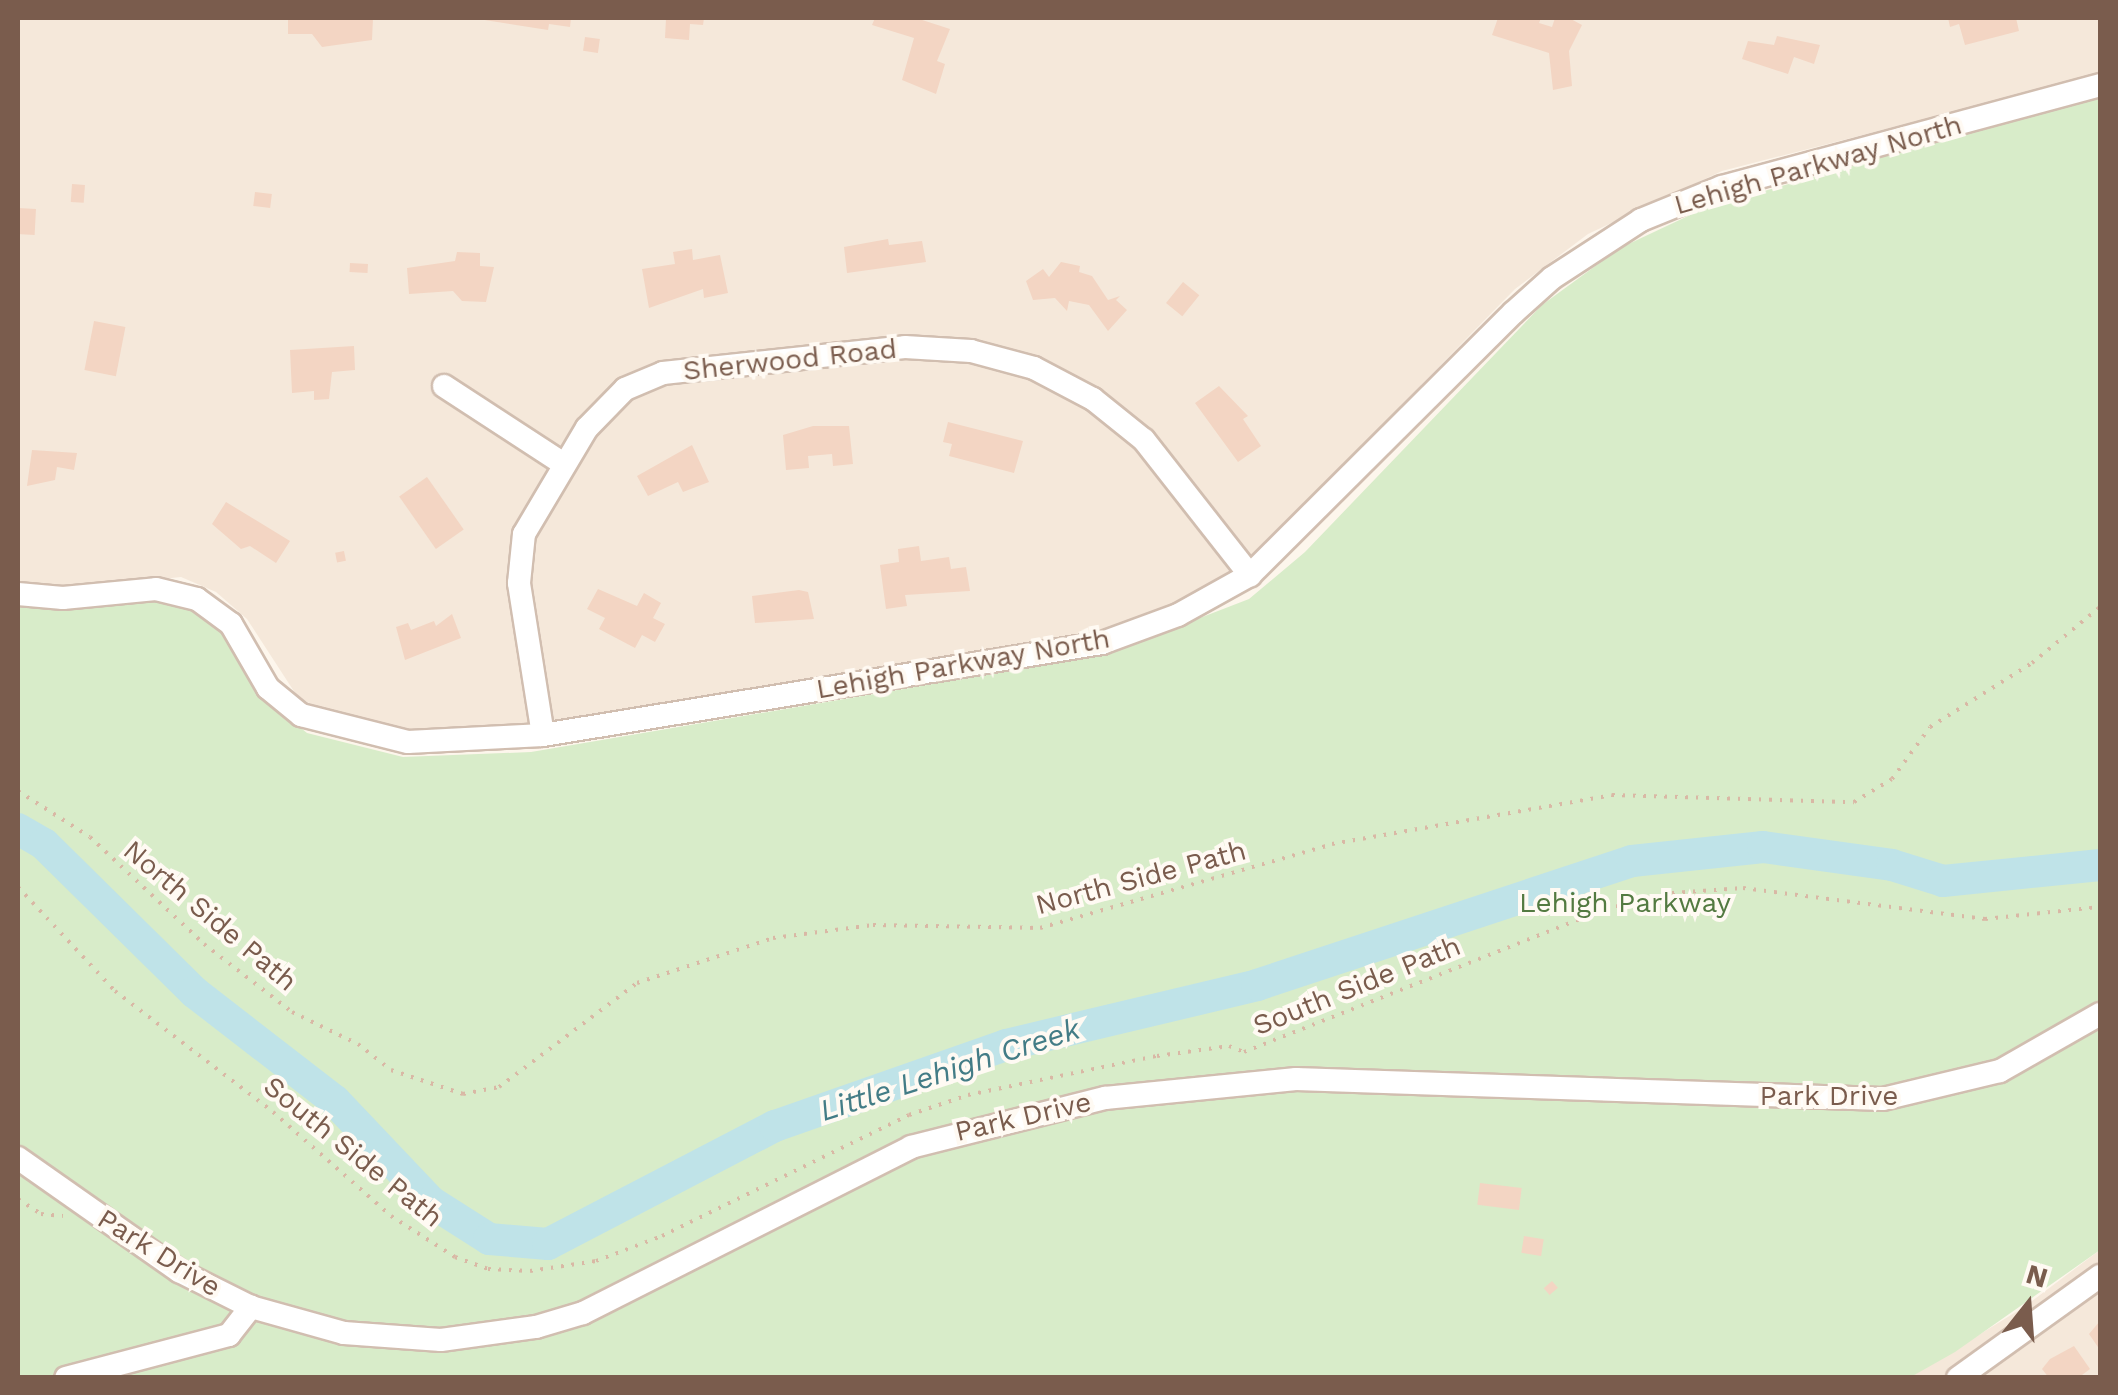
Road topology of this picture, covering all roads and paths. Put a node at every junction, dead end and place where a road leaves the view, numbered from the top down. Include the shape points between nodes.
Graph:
1 (2100, 85) edge
2 (444, 386) dead end
3 (562, 463) junction
4 (1250, 575) junction
5 (18, 594) edge
6 (2100, 607) edge
7 (543, 735) junction
8 (18, 791) edge
9 (18, 886) edge
10 (2100, 907) edge
11 (2100, 1014) edge
12 (18, 1158) edge
13 (18, 1199) edge
14 (88, 1208) junction
15 (2100, 1276) edge
16 (251, 1307) junction
17 (66, 1378) edge
18 (1958, 1378) edge

1 - 4 street, Lehigh Parkway North via 1722,187 1625,229 1513,313
2 - 3 street
3 - 4 street, Sherwood Road via 611,400 663,373 905,347 970,351 1034,368 1120,418
3 - 7 street, Sherwood Road via 524,534 519,558
4 - 7 street, Lehigh Parkway North via 1178,616 1102,643
5 - 7 street, Lehigh Parkway North via 63,598 156,589 197,599 231,624 283,703 339,729 408,742
6 - 8 path, North Side Path via 2032,663 1930,727 1892,779 1854,802 1612,796 1332,844 1040,928 873,925 773,938 628,988 499,1086 464,1094 392,1070 358,1044 292,1012 204,944 90,837
9 - 10 path, South Side Path via 115,991 273,1112 391,1216 488,1269 530,1271 596,1262 662,1236 908,1115 1157,1056 1229,1046 1244,1052 1622,905 1743,888 1986,920
11 - 16 street, Park Drive via 2000,1071 1882,1099 1296,1079 1168,1087 912,1147 636,1290 536,1327 392,1339
12 - 14 street, Park Drive
13 - 14 path via 42,1214 74,1218
14 - 16 street, Park Drive via 178,1272
15 - 18 street
16 - 17 street via 230,1335

